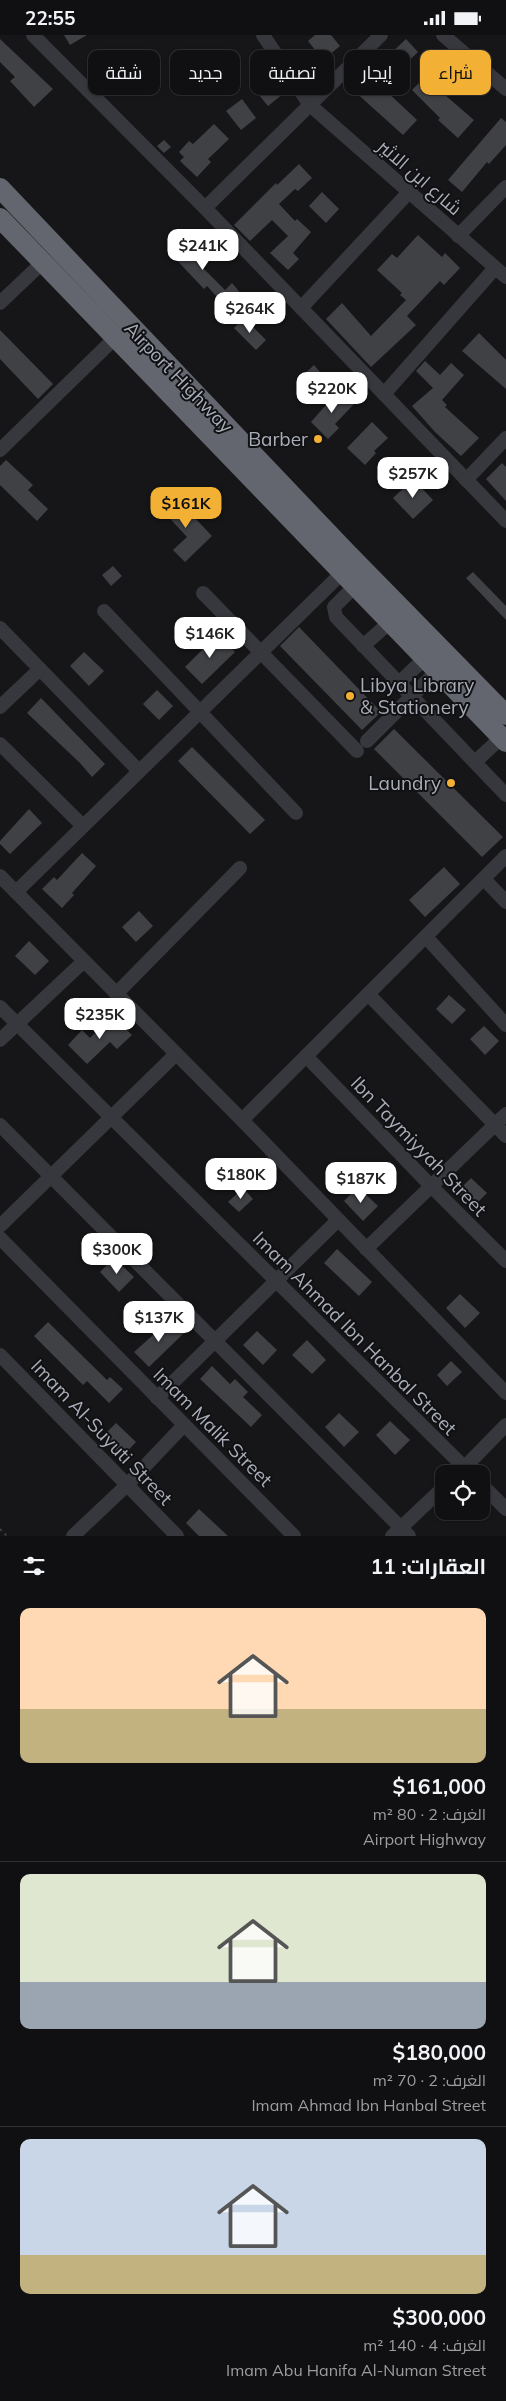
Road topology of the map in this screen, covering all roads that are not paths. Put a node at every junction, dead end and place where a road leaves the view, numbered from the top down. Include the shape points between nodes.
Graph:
1 (33, 35) edge
2 (263, 35) edge
3 (381, 35) edge
4 (443, 35) edge
5 (506, 89) edge
6 (310, 105) junction
7 (506, 187) edge
8 (0, 188) edge
9 (409, 192) junction
10 (205, 208) junction
11 (0, 218) edge
12 (458, 236) junction
13 (42, 263) junction
14 (501, 273) edge
15 (0, 303) edge
16 (300, 308) junction
17 (115, 338) junction
18 (384, 394) junction
19 (506, 438) edge
20 (0, 450) edge
21 (466, 481) junction
22 (506, 521) edge
23 (349, 579) junction
24 (203, 593) dead end
25 (104, 611) dead end
26 (390, 622) junction
27 (0, 629) edge
28 (363, 646) junction
29 (261, 652) junction
30 (431, 664) junction
31 (40, 669) junction
32 (399, 683) junction
33 (412, 696) junction
34 (0, 707) edge
35 (200, 712) junction
36 (506, 715) edge
37 (504, 739) edge
38 (0, 744) edge
39 (475, 762) junction
40 (139, 771) junction
41 (506, 795) edge
42 (296, 813) dead end
43 (83, 826) junction
44 (506, 856) edge
45 (240, 868) dead end
46 (0, 877) edge
47 (484, 879) junction
48 (16, 892) junction
49 (506, 902) edge
50 (426, 937) junction
51 (84, 961) junction
52 (116, 994) junction
53 (368, 994) junction
54 (0, 1007) edge
55 (17, 1024) junction
56 (506, 1025) edge
57 (0, 1040) edge
58 (176, 1054) junction
59 (306, 1056) junction
60 (506, 1114) edge
61 (111, 1118) junction
62 (242, 1120) junction
63 (0, 1125) edge
64 (495, 1125) junction
65 (506, 1136) edge
66 (51, 1177) junction
67 (431, 1186) junction
68 (338, 1220) junction
69 (0, 1225) edge
70 (0, 1238) edge
71 (366, 1249) junction
72 (506, 1261) edge
73 (276, 1281) junction
74 (215, 1341) junction
75 (0, 1355) edge
76 (506, 1393) edge
77 (157, 1397) junction
78 (184, 1425) junction
79 (506, 1425) edge
80 (457, 1465) edge
81 (470, 1465) edge
82 (127, 1485) junction
83 (490, 1493) edge
84 (435, 1496) edge
85 (506, 1509) edge
86 (400, 1533) edge
87 (73, 1536) edge
88 (178, 1536) edge
89 (294, 1536) edge

1 - 10 street
2 - 6 street, شارع ابن الاثير
3 - 6 street
4 - 5 street
6 - 9 street, شارع ابن الاثير
6 - 10 street
7 - 12 street
8 - 36 highway, Airport Highway via 346,552
9 - 12 street, شارع ابن الاثير
9 - 16 street
10 - 16 street
11 - 13 highway, Airport Highway
12 - 14 street, شارع ابن الاثير
13 - 15 street
13 - 17 highway, Airport Highway
14 - 18 street
16 - 18 street
17 - 20 street
17 - 23 highway, Airport Highway
18 - 21 street
19 - 21 street
21 - 22 street
23 - 26 highway, Airport Highway
23 - 28 street via 333,611
23 - 29 street
24 - 29 street
25 - 35 street
26 - 28 street
26 - 30 highway, Airport Highway
27 - 31 street
28 - 32 street
29 - 33 street via 362,745
29 - 35 street
30 - 32 street
30 - 33 street
30 - 37 highway, Airport Highway
31 - 34 street
31 - 40 street
32 - 33 street
33 - 39 street
35 - 40 street
35 - 42 street
37 - 39 street
38 - 43 street
39 - 41 street
40 - 43 street
43 - 48 street
44 - 47 street
45 - 52 street
46 - 48 street
47 - 49 street
47 - 50 street
48 - 51 street
50 - 53 street
50 - 56 street
51 - 52 street
51 - 55 street
52 - 58 street
53 - 59 street
53 - 64 street
54 - 55 street, Imam Ahmad Ibn Hanbal Street
55 - 57 street
55 - 61 street, Imam Ahmad Ibn Hanbal Street
58 - 61 street
58 - 62 street
59 - 62 street
59 - 67 street, Ibn Taymiyyah Street
60 - 64 street
61 - 66 street
61 - 73 street, Imam Ahmad Ibn Hanbal Street
62 - 68 street
63 - 66 street
64 - 65 street
64 - 67 street
66 - 69 street
66 - 74 street
67 - 71 street
67 - 72 street, Ibn Taymiyyah Street
68 - 71 street
68 - 73 street
70 - 77 street, Imam Malik Street
71 - 76 street
73 - 74 street
73 - 80 street, Imam Ahmad Ibn Hanbal Street
74 - 77 street
74 - 86 street
75 - 82 street, Imam Al-Suyuti Street
77 - 78 street, Imam Malik Street
78 - 82 street
78 - 89 street, Imam Malik Street
79 - 81 street
82 - 87 street
82 - 88 street, Imam Al-Suyuti Street
83 - 85 street
84 - 86 street

